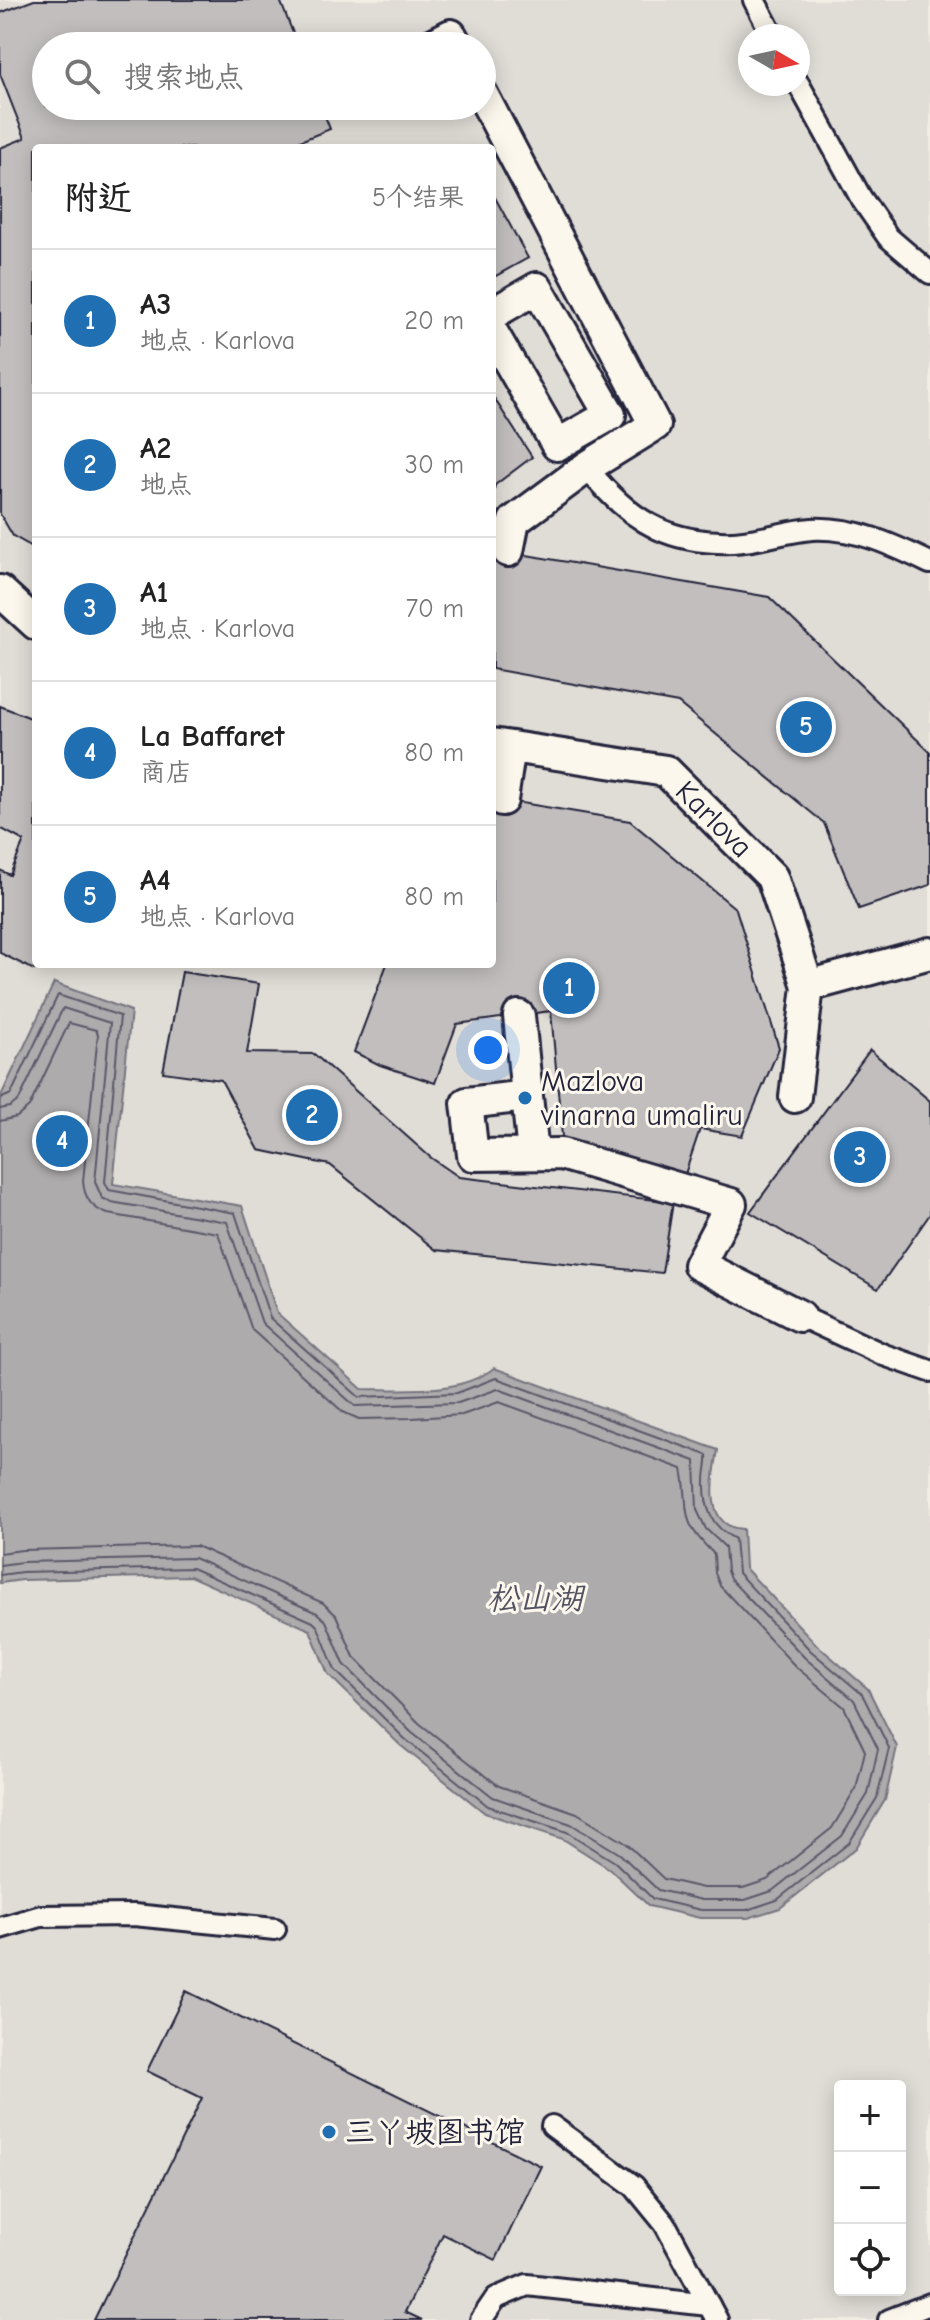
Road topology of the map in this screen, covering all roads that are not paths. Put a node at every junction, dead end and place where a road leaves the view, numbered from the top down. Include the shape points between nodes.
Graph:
1 (754, 0) edge
2 (767, 24) edge
3 (805, 96) edge
4 (496, 120) edge
5 (930, 273) edge
6 (496, 312) edge
7 (496, 339) edge
8 (570, 437) junction
9 (592, 474) junction
10 (508, 551) dead end
11 (930, 563) edge
12 (0, 591) edge
13 (32, 620) edge
14 (501, 745) edge
15 (502, 800) dead end
16 (930, 953) edge
17 (808, 986) junction
18 (519, 1016) dead end
19 (527, 1096) junction
20 (795, 1097) dead end
21 (533, 1154) junction
22 (800, 1316) joint
23 (930, 1371) edge
24 (0, 1928) edge
25 (275, 1929) dead end
26 (552, 2126) dead end
27 (930, 2304) edge
28 (713, 2313) edge
29 (481, 2320) edge
30 (889, 2320) edge

1 - 2 lane
3 - 5 lane via 888,237
4 - 9 street via 655,425
6 - 8 street via 537,288 610,415
7 - 8 street via 557,445
8 - 9 street
9 - 10 street via 514,521
9 - 11 lane via 641,522 679,536 733,542 836,530 876,539
12 - 13 street
14 - 15 street
14 - 17 street, Karlova via 666,771 772,877
16 - 17 street
17 - 20 street
18 - 19 street
19 - 21 street
19 - 21 street via 467,1103 473,1155
21 - 22 street via 561,1154 731,1204 699,1265
22 - 23 lane
24 - 25 lane via 41,1916 134,1915
26 - 28 lane via 634,2186 665,2224
27 - 30 lane
28 - 29 lane via 527,2285 496,2298

